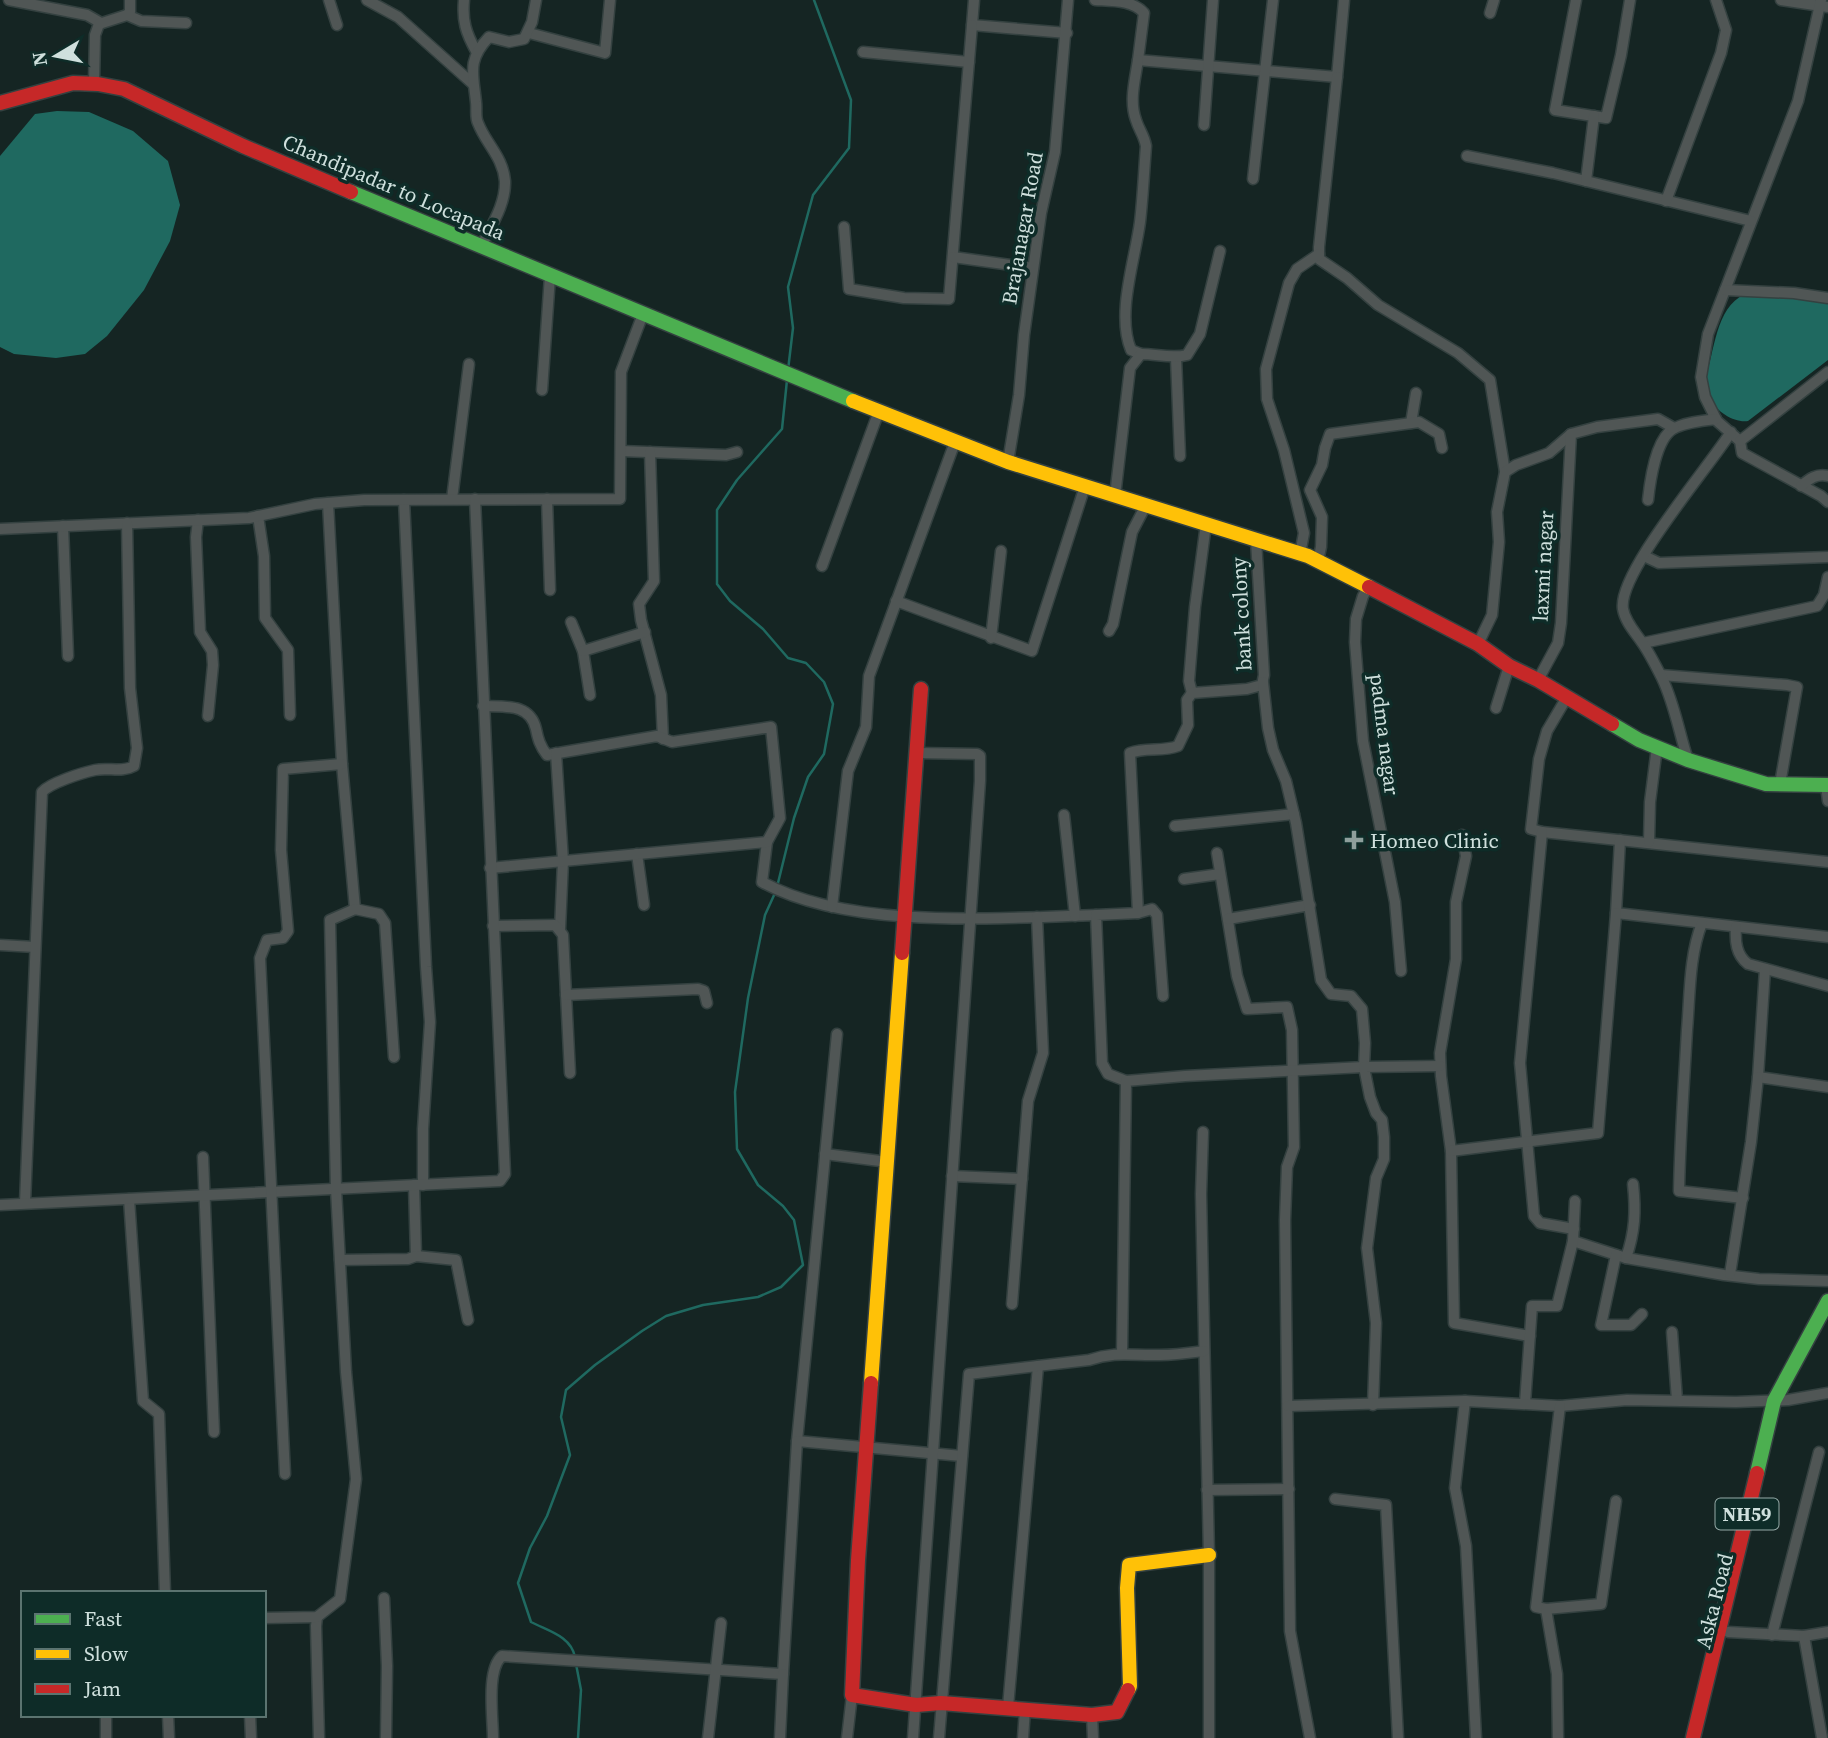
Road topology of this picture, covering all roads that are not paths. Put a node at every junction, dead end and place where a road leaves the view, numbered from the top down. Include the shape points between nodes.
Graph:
1 (9, 0) edge
2 (130, 0) edge
3 (328, 0) edge
4 (367, 0) edge
5 (464, 0) edge
6 (536, 0) edge
7 (610, 0) edge
8 (974, 0) edge
9 (1068, 0) edge
10 (1095, 0) edge
11 (1213, 0) edge
12 (1273, 0) edge
13 (1344, 0) edge
14 (1494, 0) edge
15 (1576, 0) edge
16 (1630, 0) edge
17 (1716, 0) edge
18 (1781, 0) edge
19 (37, 2) edge
20 (1139, 3) edge
21 (386, 4) edge
22 (1823, 4) edge
23 (1490, 13) dead end
24 (127, 15) junction
25 (102, 23) junction
26 (186, 23) dead end
27 (337, 25) dead end
28 (972, 25) junction
29 (529, 33) junction
30 (1067, 33) junction
31 (476, 51) junction
32 (863, 52) dead end
33 (1138, 60) junction
34 (969, 62) junction
35 (1208, 66) junction
36 (1266, 71) junction
37 (1337, 76) junction
38 (94, 83) junction
39 (473, 84) junction
40 (0, 103) edge
41 (1594, 116) junction
42 (1204, 125) dead end
43 (1467, 156) dead end
44 (1253, 179) dead end
45 (1586, 181) junction
46 (1666, 201) junction
47 (1751, 221) junction
48 (844, 227) dead end
49 (481, 247) junction
50 (1220, 251) dead end
51 (1319, 254) junction
52 (953, 257) junction
53 (1033, 268) junction
54 (550, 275) junction
55 (1725, 289) junction
56 (1828, 298) edge
57 (643, 314) junction
58 (1141, 354) junction
59 (1176, 358) junction
60 (469, 364) dead end
61 (1828, 372) edge
62 (542, 390) dead end
63 (1416, 393) dead end
64 (879, 411) junction
65 (1716, 419) junction
66 (1411, 423) junction
67 (1674, 428) junction
68 (1731, 432) junction
69 (1571, 434) junction
70 (1740, 441) junction
71 (955, 442) junction
72 (1442, 448) dead end
73 (621, 451) junction
74 (650, 452) junction
75 (737, 452) dead end
76 (1180, 456) dead end
77 (1008, 462) junction
78 (1505, 472) junction
79 (1828, 476) edge
80 (1086, 486) junction
81 (1801, 486) junction
82 (1115, 496) junction
83 (452, 499) junction
84 (475, 499) junction
85 (547, 499) junction
86 (404, 500) junction
87 (1648, 500) dead end
88 (1828, 502) edge
89 (328, 503) junction
90 (1146, 505) junction
91 (258, 516) junction
92 (198, 520) junction
93 (127, 523) junction
94 (1206, 524) junction
95 (62, 526) junction
96 (0, 529) edge
97 (1256, 540) junction
98 (1001, 551) dead end
99 (1300, 554) junction
100 (1644, 556) junction
101 (1828, 557) edge
102 (1318, 561) junction
103 (822, 566) dead end
104 (1828, 577) edge
105 (1369, 586) junction
106 (550, 590) dead end
107 (896, 601) junction
108 (571, 622) dead end
109 (1109, 631) dead end
110 (645, 632) junction
111 (991, 638) junction
112 (1643, 643) junction
113 (1478, 644) junction
114 (583, 652) junction
115 (68, 656) dead end
116 (1510, 666) junction
117 (1661, 675) junction
118 (1538, 680) junction
119 (1262, 684) junction
120 (921, 689) dead end
121 (1192, 693) junction
122 (590, 695) dead end
123 (1567, 697) junction
124 (483, 706) junction
125 (1496, 708) dead end
126 (290, 715) dead end
127 (208, 716) dead end
128 (663, 738) junction
129 (1657, 747) junction
130 (555, 753) junction
131 (918, 753) junction
132 (1688, 760) junction
133 (342, 764) junction
134 (1780, 785) junction
135 (1827, 785) edge
136 (1828, 801) edge
137 (1294, 814) junction
138 (1064, 815) dead end
139 (1175, 825) dead end
140 (1542, 832) junction
141 (1462, 835) dead end
142 (1620, 840) junction
143 (767, 842) junction
144 (1649, 842) junction
145 (1217, 853) dead end
146 (637, 854) junction
147 (563, 861) junction
148 (1828, 862) edge
149 (490, 869) junction
150 (1220, 874) junction
151 (1184, 879) dead end
152 (645, 905) dead end
153 (1310, 905) junction
154 (832, 907) junction
155 (355, 908) junction
156 (1138, 913) junction
157 (1616, 913) junction
158 (1096, 915) junction
159 (1075, 916) junction
160 (906, 917) junction
161 (1037, 917) junction
162 (971, 918) junction
163 (1228, 919) junction
164 (1702, 923) junction
165 (493, 926) junction
166 (1736, 926) junction
167 (560, 929) junction
168 (1828, 937) edge
169 (0, 945) edge
170 (35, 947) junction
171 (1765, 969) junction
172 (1401, 971) dead end
173 (1828, 986) edge
174 (566, 995) junction
175 (1163, 996) dead end
176 (707, 1003) dead end
177 (837, 1034) dead end
178 (394, 1057) dead end
179 (1440, 1066) junction
180 (1364, 1067) junction
181 (1292, 1070) junction
182 (570, 1073) dead end
183 (1758, 1077) junction
184 (1126, 1082) junction
185 (1828, 1087) edge
186 (1203, 1132) dead end
187 (1527, 1143) junction
188 (1451, 1151) junction
189 (825, 1154) junction
190 (203, 1157) dead end
191 (888, 1162) junction
192 (952, 1177) junction
193 (1022, 1180) junction
194 (1633, 1184) dead end
195 (418, 1185) junction
196 (336, 1189) junction
197 (273, 1192) junction
198 (203, 1195) junction
199 (1743, 1198) junction
200 (129, 1199) junction
201 (1575, 1201) dead end
202 (25, 1203) junction
203 (0, 1205) edge
204 (1574, 1235) junction
205 (416, 1256) junction
206 (1621, 1257) junction
207 (340, 1260) junction
208 (1730, 1274) junction
209 (1828, 1281) edge
210 (1828, 1301) edge
211 (1012, 1304) dead end
212 (1642, 1314) dead end
213 (468, 1320) dead end
214 (1828, 1320) edge
215 (1672, 1332) dead end
216 (1530, 1336) junction
217 (1204, 1351) junction
218 (1122, 1353) junction
219 (1038, 1366) junction
220 (1828, 1393) edge
221 (1677, 1400) junction
222 (1781, 1400) junction
223 (1465, 1401) junction
224 (1525, 1404) junction
225 (1373, 1405) junction
226 (1288, 1406) junction
227 (1560, 1406) junction
228 (214, 1432) dead end
229 (797, 1441) junction
230 (866, 1448) junction
231 (1819, 1452) dead end
232 (933, 1454) junction
233 (962, 1456) junction
234 (285, 1474) dead end
235 (1208, 1489) junction
236 (1289, 1489) junction
237 (1335, 1499) dead end
238 (1616, 1501) dead end
239 (1209, 1555) junction
240 (164, 1591) edge
241 (384, 1598) dead end
242 (1546, 1609) junction
243 (317, 1617) junction
244 (266, 1618) edge
245 (721, 1623) dead end
246 (1728, 1632) junction
247 (1828, 1632) edge
248 (1772, 1635) junction
249 (1804, 1636) junction
250 (714, 1670) junction
251 (783, 1674) junction
252 (852, 1695) junction
253 (941, 1703) junction
254 (916, 1705) junction
255 (1008, 1707) junction
256 (1025, 1709) junction
257 (1092, 1716) junction
258 (106, 1717) edge
259 (169, 1717) edge
260 (250, 1717) edge
261 (1824, 1736) edge
262 (106, 1738) edge
263 (169, 1738) edge
264 (251, 1738) edge
265 (319, 1738) edge
266 (386, 1738) edge
267 (494, 1738) edge
268 (708, 1738) edge
269 (780, 1738) edge
270 (847, 1738) edge
271 (913, 1738) edge
272 (939, 1738) edge
273 (1023, 1738) edge
274 (1093, 1738) edge
275 (1209, 1738) edge
276 (1310, 1738) edge
277 (1398, 1738) edge
278 (1476, 1738) edge
279 (1558, 1738) edge
280 (1693, 1738) edge
281 (1703, 1738) edge

1 - 19 street
2 - 24 street
3 - 27 street
4 - 21 street
5 - 31 street via 464,31
6 - 29 street
7 - 29 street via 605,53
8 - 28 street
9 - 30 street, Brajanagar Road
10 - 20 street
11 - 35 street
12 - 36 street
13 - 37 street
14 - 23 street
15 - 41 street via 1555,110
16 - 41 street via 1606,118
17 - 46 street via 1726,30 1721,53
18 - 22 street
19 - 25 street
20 - 33 street via 1144,13
21 - 39 street
22 - 47 street via 1798,101
24 - 25 street
24 - 26 street via 141,21
25 - 38 street via 94,35
28 - 30 street
28 - 34 street
29 - 31 street via 509,42 489,37
30 - 53 street, Brajanagar Road via 1055,152
31 - 39 street
32 - 34 street
33 - 35 street
33 - 58 street via 1132,104 1146,146 1126,332 1131,350
34 - 52 street
35 - 36 street
35 - 42 street
36 - 37 street
36 - 44 street
37 - 51 street
38 - 40 main road, Chandipadar to Locapada via 74,83
38 - 49 main road, Chandipadar to Locapada via 124,89 243,146
39 - 49 street via 476,120 497,153 505,183 503,202
41 - 45 street
43 - 45 street
45 - 46 street
46 - 47 street
47 - 55 street
48 - 52 street via 849,289 949,299
49 - 54 main road, Chandipadar to Locapada
50 - 59 street via 1196,343 1188,355
51 - 78 street via 1319,259 1378,305 1458,353 1490,380
51 - 99 street via 1297,269 1289,283 1266,369 1267,399 1304,533
52 - 53 street
53 - 77 street, Brajanagar Road
54 - 57 main road, Chandipadar to Locapada
54 - 62 street
55 - 56 street
55 - 65 street via 1707,334 1701,376 1704,397
57 - 64 main road, Chandipadar to Locapada
57 - 73 street via 621,372
58 - 59 street
58 - 82 street via 1130,368
59 - 76 street
60 - 83 street
61 - 70 street
63 - 66 street
64 - 71 main road, Chandipadar to Locapada
64 - 103 street
65 - 67 street
65 - 68 street
66 - 72 street via 1432,428 1439,434
66 - 102 street via 1328,437 1310,490 1322,517
67 - 69 street via 1658,419
67 - 87 street via 1666,435 1651,473
68 - 70 street
68 - 100 street
69 - 78 street via 1549,453
69 - 118 street, laxmi nagar via 1561,622 1558,643
70 - 81 street via 1742,453
71 - 77 main road, Chandipadar to Locapada
71 - 107 street
73 - 74 street
73 - 85 street via 620,499
74 - 75 street
74 - 110 street via 654,581 639,604
77 - 80 main road, Chandipadar to Locapada
78 - 113 street via 1497,512 1492,615
79 - 81 street via 1809,479
80 - 82 main road, Chandipadar to Locapada
80 - 111 street via 1032,651
81 - 88 street
82 - 90 main road, Chandipadar to Locapada
83 - 84 street
83 - 86 street
84 - 85 street
84 - 124 street
85 - 106 street
86 - 89 street
86 - 195 street via 430,1022
89 - 91 street
89 - 133 street
90 - 94 main road, Chandipadar to Locapada
90 - 109 street via 1132,532
91 - 92 street
91 - 126 street via 265,618 288,650
92 - 93 street
92 - 127 street via 200,632 212,651 213,665
93 - 95 street
93 - 170 street via 130,688 137,748 134,766 96,770 49,785 42,792
94 - 97 main road, Chandipadar to Locapada
94 - 121 street via 1195,607
95 - 96 street
95 - 115 street
97 - 99 main road, Chandipadar to Locapada
97 - 119 street, bank colony
98 - 111 street
99 - 102 main road, Chandipadar to Locapada
100 - 101 street via 1658,562
100 - 112 street via 1622,601 1628,623
102 - 105 main road, Chandipadar to Locapada
104 - 112 street via 1817,606
105 - 113 main road, Chandipadar to Locapada
105 - 172 street, padma nagar via 1356,619 1355,642 1363,741 1395,902
107 - 111 street
107 - 154 street via 869,676 866,727 848,771
108 - 114 street
110 - 114 street
110 - 128 street via 661,695
112 - 117 street
113 - 116 main road, Chandipadar to Locapada
114 - 122 street
116 - 118 main road, Chandipadar to Locapada
116 - 125 street
117 - 132 street
117 - 134 street via 1797,687
118 - 123 main road, Chandipadar to Locapada
119 - 121 street
119 - 137 street, bank colony via 1268,727
120 - 131 main road
121 - 156 street via 1187,700 1188,725 1178,747 1130,753
123 - 129 main road, Chandipadar to Locapada
123 - 140 street via 1547,731 1539,759 1531,829
124 - 130 street via 513,706 528,713 534,719 540,746 547,755
124 - 149 street
128 - 130 street
128 - 143 street via 673,742 771,727 780,818
129 - 132 main road, Chandipadar to Locapada
129 - 144 street
130 - 147 street
131 - 160 main road
131 - 162 street via 980,757
132 - 134 main road, Chandipadar to Locapada
133 - 155 street
133 - 197 street via 283,769 281,850 288,931 283,938 267,940 260,958
134 - 135 main road, Chandipadar to Locapada
135 - 136 street
137 - 139 street
137 - 153 street, bank colony
138 - 159 street
140 - 142 street
140 - 187 street via 1520,1063
141 - 179 street via 1466,856 1456,902 1457,959
142 - 144 street
142 - 157 street
143 - 146 street
143 - 154 street via 762,882 783,894
144 - 148 street
145 - 150 street
146 - 147 street
146 - 152 street
147 - 149 street
147 - 167 street
149 - 165 street
150 - 151 street
150 - 163 street
153 - 163 street
153 - 180 street, bank colony via 1321,980 1331,994 1351,996 1362,1009
154 - 160 street
155 - 178 street via 379,914 385,923
155 - 196 street via 330,920
156 - 158 street
156 - 175 street via 1152,909 1157,915
157 - 164 street
157 - 187 street via 1598,1133
158 - 159 street
158 - 184 street via 1102,1063 1108,1074
159 - 161 street
160 - 162 street
160 - 191 main road
161 - 162 street
161 - 193 street via 1043,1053 1028,1101
162 - 192 street
163 - 181 street via 1247,1009 1287,1007
164 - 166 street
164 - 199 street via 1689,996 1679,1191
165 - 167 street via 555,925
165 - 195 street via 505,1174 500,1181
166 - 168 street
166 - 171 street via 1742,960
167 - 174 street
169 - 170 street
170 - 202 street
171 - 173 street
171 - 183 street
174 - 176 street via 698,989 704,991
174 - 182 street
177 - 189 street
179 - 180 street
179 - 188 street
180 - 181 street
180 - 225 street, bank colony via 1384,1137 1367,1248 1376,1323
181 - 184 street
181 - 226 street via 1294,1147 1287,1167 1285,1220
183 - 185 street
183 - 199 street
184 - 218 street
186 - 217 street
187 - 188 street
187 - 204 street via 1536,1219
188 - 216 street via 1454,1323
189 - 191 street
189 - 229 street
190 - 198 street
191 - 230 main road
192 - 193 street
192 - 232 street
193 - 211 street
194 - 206 street via 1634,1237
195 - 196 street
195 - 205 street
196 - 197 street
196 - 207 street
197 - 198 street
197 - 234 street
198 - 200 street
198 - 228 street
199 - 208 street
200 - 202 street
200 - 240 street via 142,1401 159,1414
201 - 204 street
202 - 203 street
204 - 206 street
204 - 216 street via 1557,1306 1532,1306
205 - 207 street
205 - 213 street via 456,1260
206 - 208 street
206 - 212 street via 1601,1325 1631,1325
207 - 243 street via 356,1479 340,1599
208 - 209 street
210 - 222 main road, NH59
214 - 222 main road, Aska Road / NH59
215 - 221 street
216 - 224 street
217 - 218 street
217 - 235 street
218 - 219 street
219 - 233 street via 968,1374
219 - 255 street
220 - 222 street
221 - 222 street
221 - 227 street
222 - 246 main road, Aska Road / NH59
222 - 280 main road, NH59
223 - 224 street
223 - 225 street
223 - 278 street via 1455,1488 1466,1546
224 - 227 street
225 - 226 street
226 - 236 street
227 - 242 street via 1536,1607
229 - 230 street
229 - 251 street
230 - 232 street
230 - 252 main road
231 - 248 street
232 - 233 street
232 - 254 street
233 - 253 street
235 - 236 street
235 - 239 street
236 - 276 street via 1290,1631
237 - 277 street via 1387,1505
238 - 242 street via 1601,1604
239 - 257 main road via 1129,1565 1129,1686 1117,1712
239 - 275 street
241 - 266 street
242 - 279 street via 1557,1674
243 - 244 street
243 - 265 street
245 - 250 street
246 - 248 street
246 - 281 main road, Aska Road / NH59
247 - 249 street
248 - 249 street
249 - 261 street
250 - 251 street
250 - 267 street via 502,1656 493,1679
250 - 268 street
251 - 269 street
252 - 254 main road
252 - 270 street
253 - 254 main road
253 - 255 main road
253 - 272 street
254 - 271 street
255 - 256 main road
256 - 257 main road
256 - 273 street
257 - 274 street
258 - 262 street
259 - 263 street
260 - 264 street

